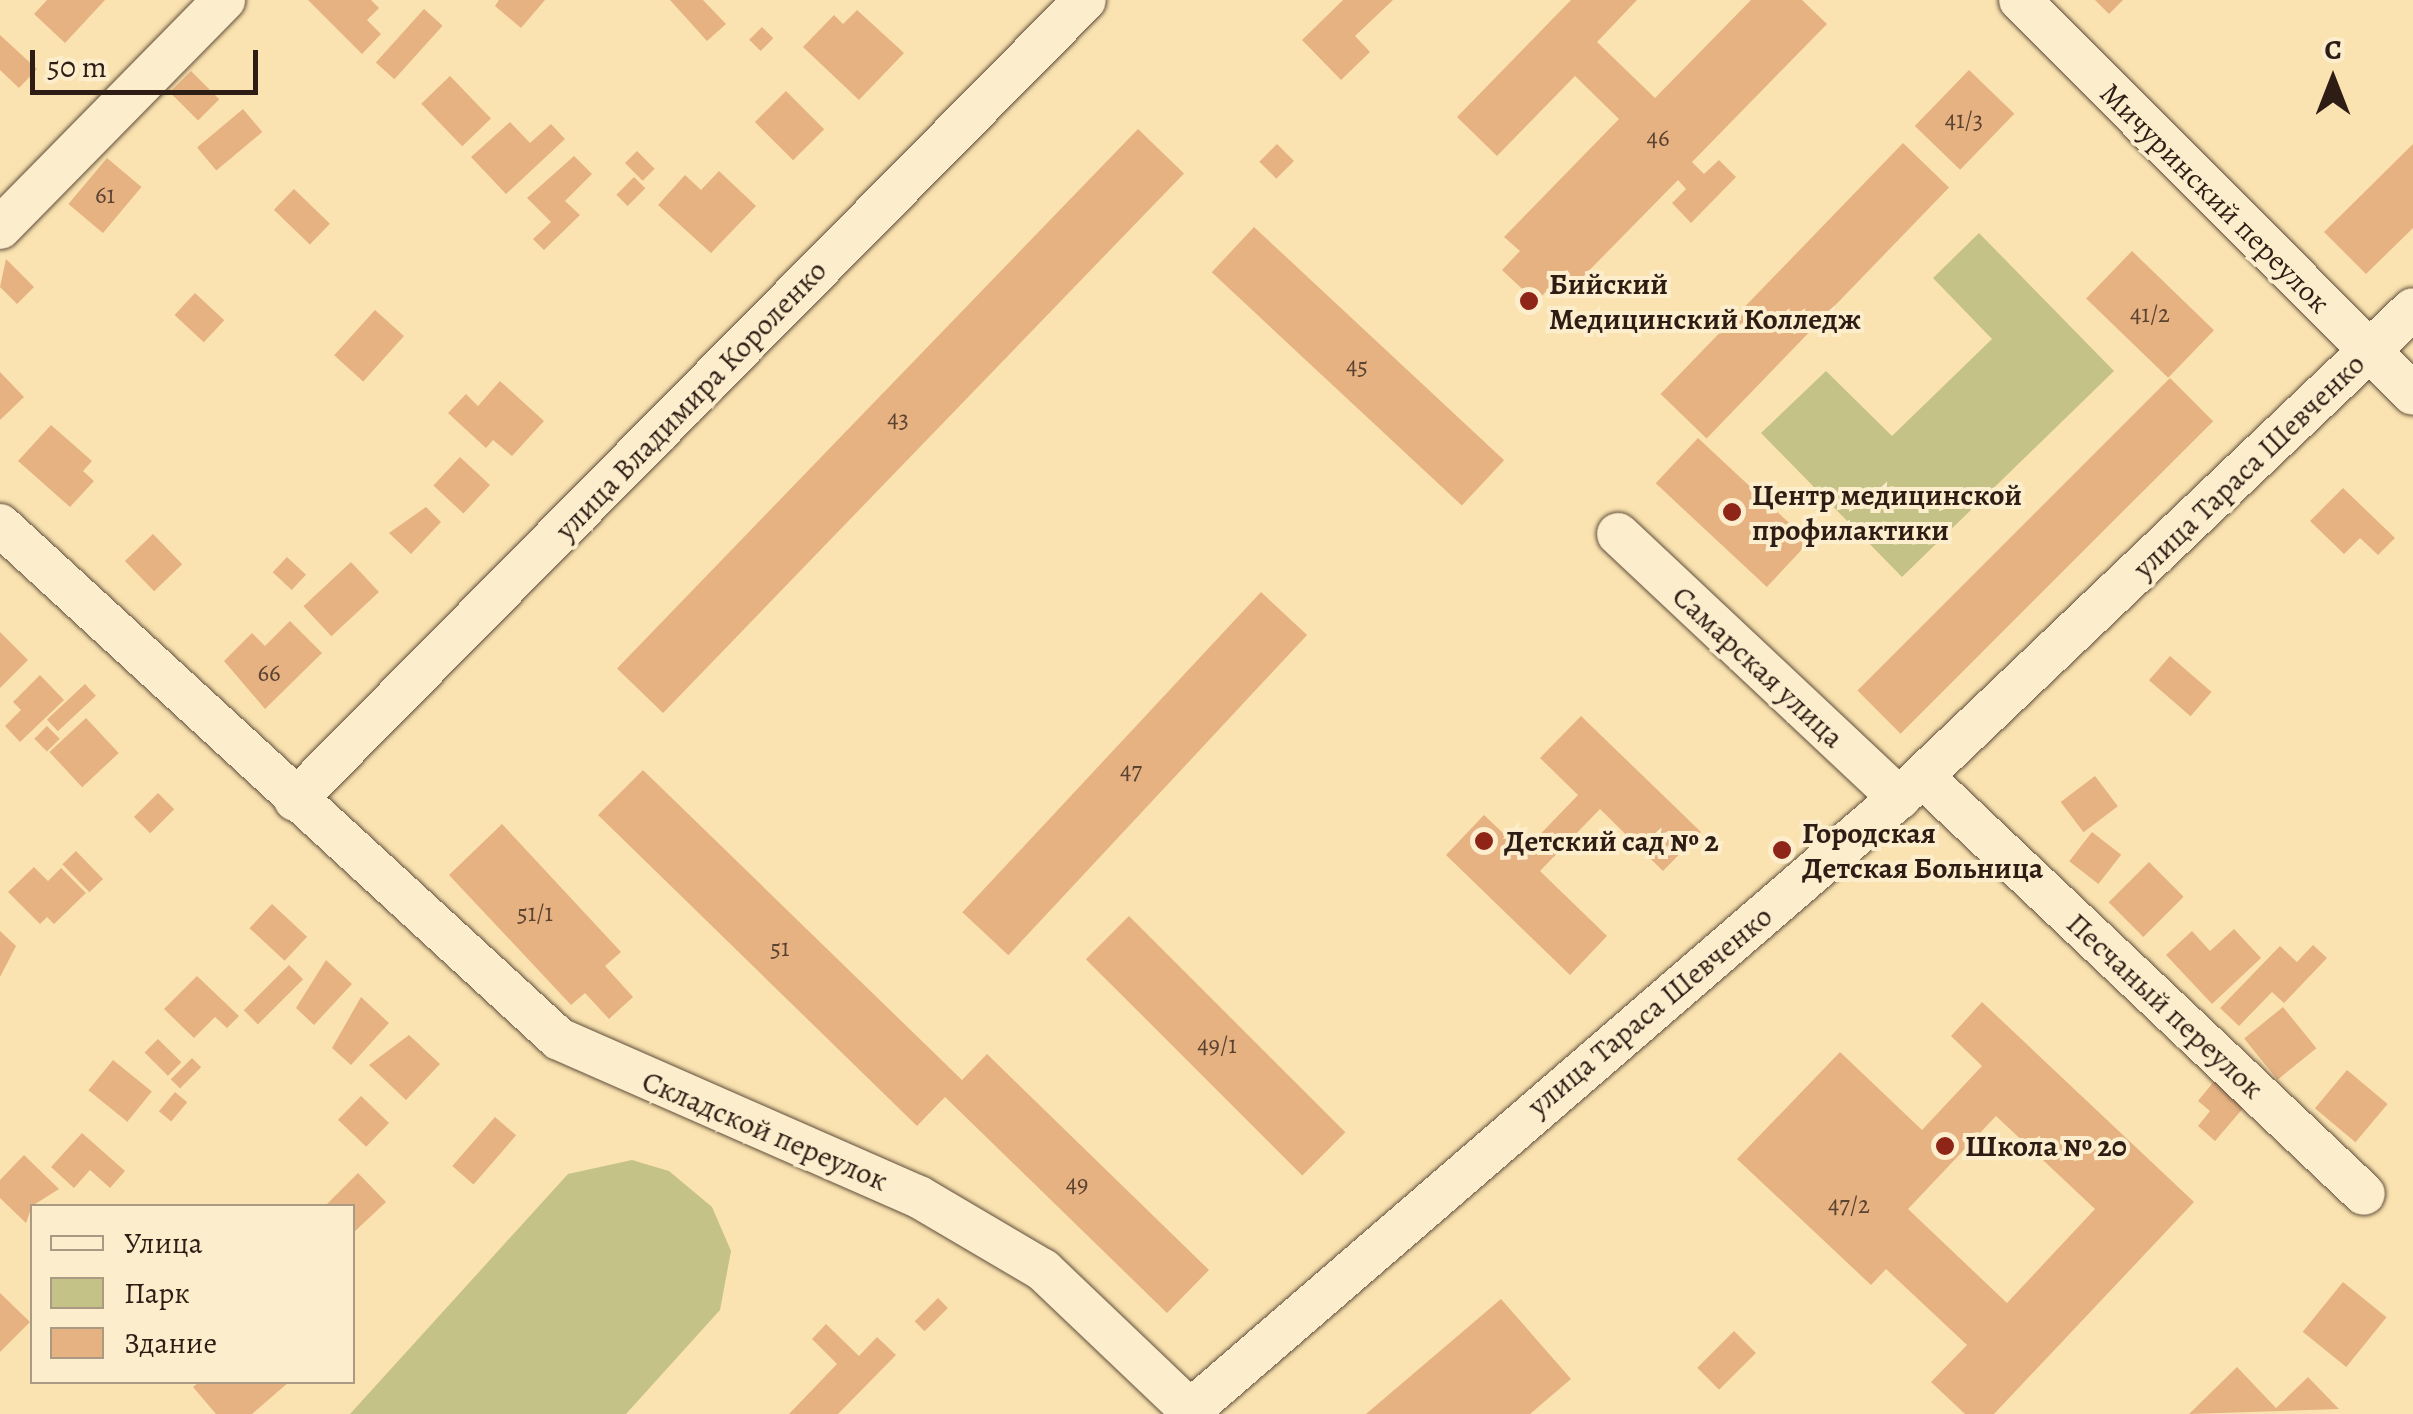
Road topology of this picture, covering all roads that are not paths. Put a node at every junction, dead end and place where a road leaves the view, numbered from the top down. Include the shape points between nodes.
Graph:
1 (224, 0) edge
2 (1086, 0) edge
3 (2020, 0) edge
4 (0, 228) edge
5 (2413, 309) edge
6 (2370, 351) junction
7 (2413, 394) edge
8 (0, 524) edge
9 (1618, 534) dead end
10 (1911, 787) junction
11 (295, 800) junction
12 (2364, 1194) dead end
13 (1186, 1410) edge

1 - 4 street
2 - 11 street, улица Владимира Короленко
3 - 6 street, Мичуринский переулок
5 - 6 street, улица Тараса Шевченко
6 - 7 street, Мичуринский переулок
6 - 10 street, улица Тараса Шевченко
8 - 11 street, Складской переулок
9 - 10 street, Самарская улица
10 - 12 street, Песчаный переулок
10 - 13 street, улица Тараса Шевченко
11 - 13 street, Складской переулок via 559,1039 950,1215 1044,1270

